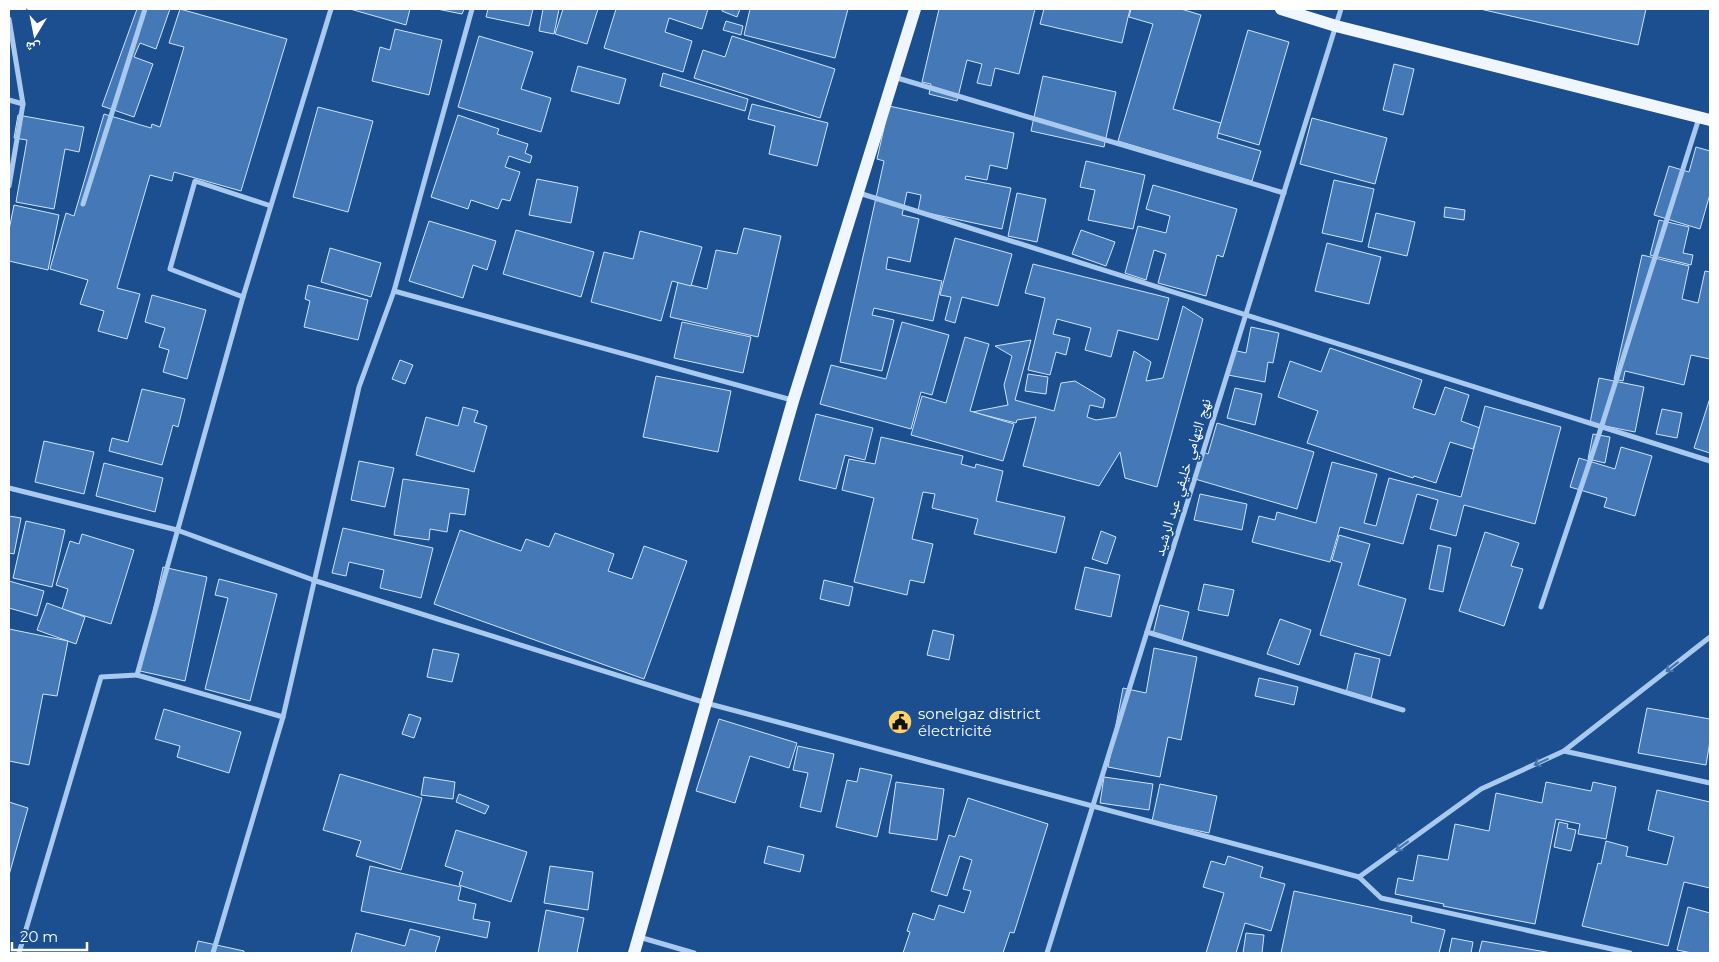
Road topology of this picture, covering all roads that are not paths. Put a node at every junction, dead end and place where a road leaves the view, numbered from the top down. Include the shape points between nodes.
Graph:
1 (145, 9) edge
2 (331, 9) edge
3 (472, 9) edge
4 (915, 9) edge
5 (1281, 9) edge
6 (1341, 9) edge
7 (9, 19) edge
8 (1336, 26) junction
9 (894, 77) junction
10 (9, 100) edge
11 (23, 104) junction
12 (1704, 119) edge
13 (9, 186) edge
14 (858, 192) junction
15 (1284, 193) junction
16 (83, 204) dead end
17 (271, 206) junction
18 (394, 291) junction
19 (243, 297) junction
20 (1246, 314) junction
21 (793, 401) junction
22 (1602, 425) junction
23 (1710, 461) edge
24 (9, 488) edge
25 (177, 530) junction
26 (316, 581) junction
27 (1541, 607) dead end
28 (1147, 632) junction
29 (1710, 637) edge
30 (136, 675) junction
31 (706, 703) junction
32 (1403, 710) dead end
33 (283, 717) junction
34 (1564, 752) junction
35 (1710, 783) edge
36 (1093, 805) junction
37 (1359, 877) junction
38 (639, 936) junction
39 (19, 953) edge
40 (213, 953) edge
41 (634, 953) edge
42 (694, 953) edge
43 (1047, 953) edge
44 (1630, 953) edge

1 - 16 street
2 - 17 street
3 - 18 street
4 - 9 main road
5 - 8 main road
6 - 8 street, نهج التهامي خليفي عبد الرشيد
7 - 11 street
8 - 12 main road
8 - 15 street, نهج التهامي خليفي عبد الرشيد
9 - 14 main road
9 - 15 street
10 - 11 street
11 - 13 street
12 - 22 street
14 - 20 street
14 - 21 main road
15 - 20 street, نهج التهامي خليفي عبد الرشيد
17 - 19 street
17 - 19 street via 195,181 170,269
18 - 21 street
18 - 26 street via 359,387
19 - 25 street
20 - 22 street
20 - 28 street, نهج التهامي خليفي عبد الرشيد
21 - 31 main road
22 - 23 street
22 - 27 street
24 - 25 street
25 - 26 street
25 - 30 street
26 - 31 street
26 - 33 street
28 - 32 street
28 - 36 street, نهج التهامي خليفي عبد الرشيد
29 -> 34 street
30 - 33 street
30 - 39 street via 101,676
31 - 36 street
31 - 38 main road
33 - 40 street
34 - 35 street
34 -> 37 street via 1482,789
36 - 37 street
36 - 43 street, نهج التهامي خليفي عبد الرشيد
37 - 44 street via 1381,898
38 - 41 main road
38 - 42 street

